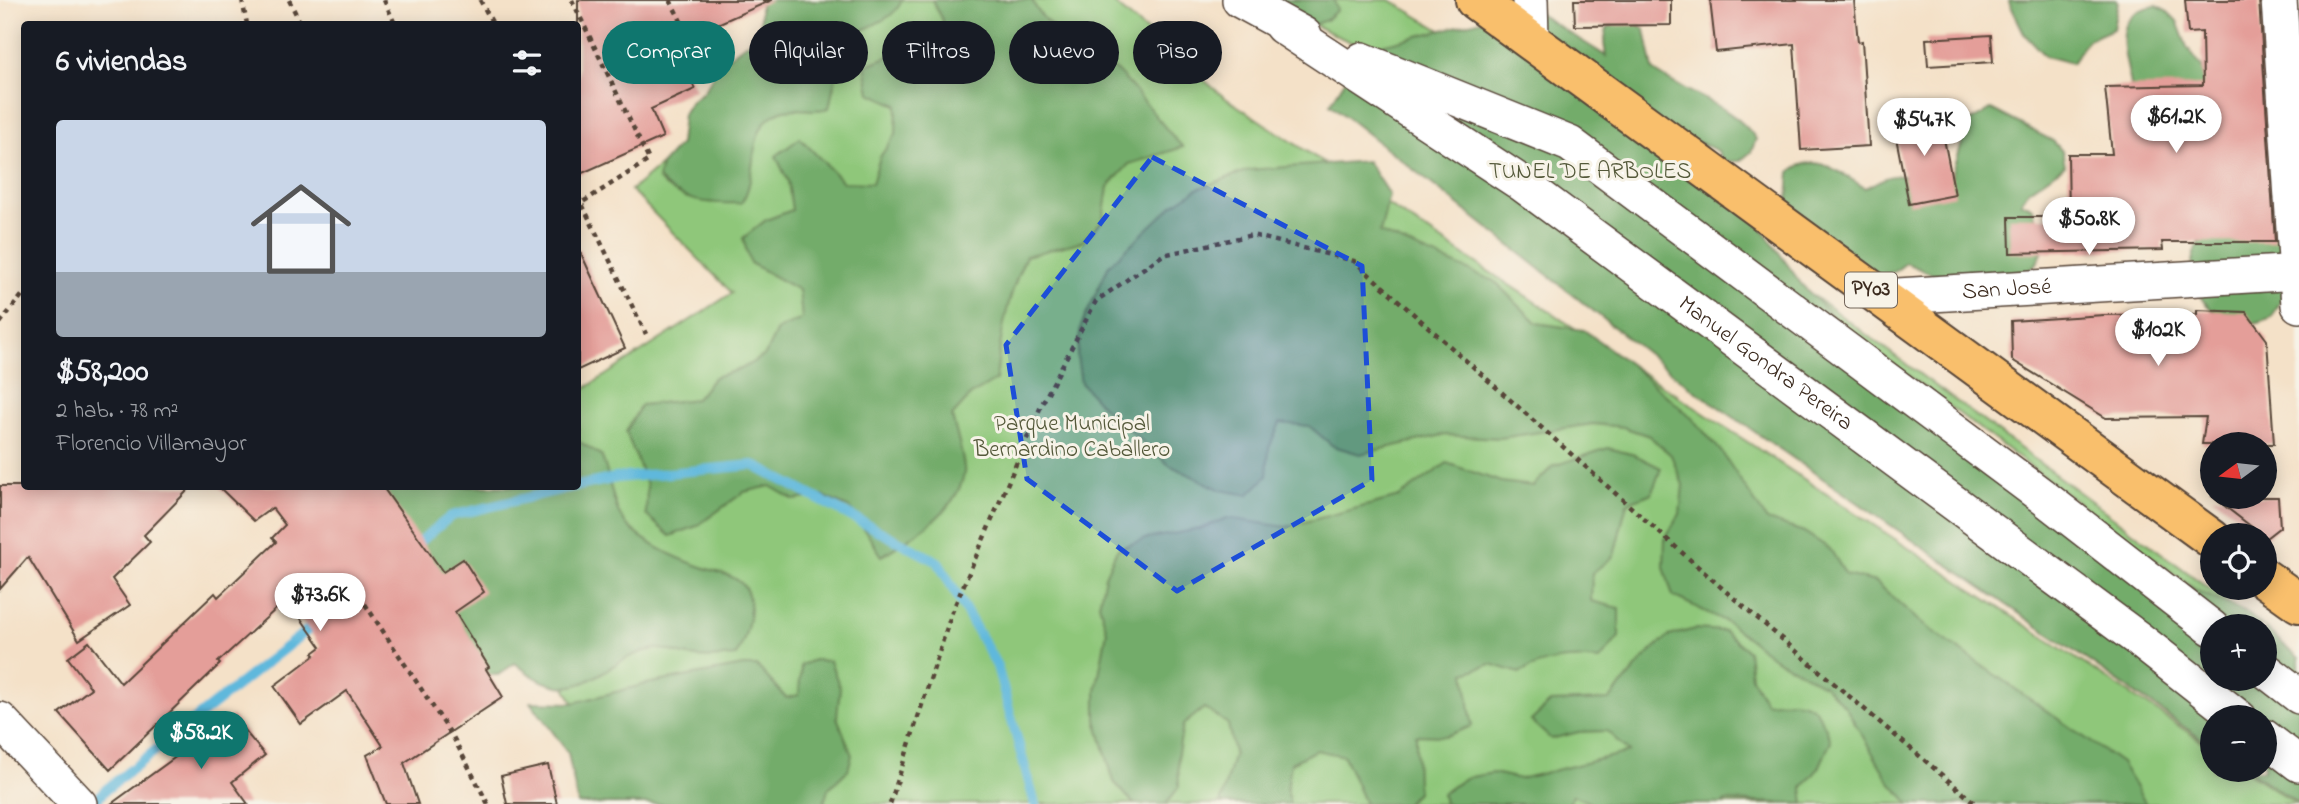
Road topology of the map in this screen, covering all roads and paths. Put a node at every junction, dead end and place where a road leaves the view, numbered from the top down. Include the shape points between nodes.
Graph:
1 (242, 0) edge
2 (289, 0) edge
3 (384, 0) edge
4 (480, 0) edge
5 (572, 0) edge
6 (670, 0) edge
7 (1240, 0) edge
8 (1475, 0) edge
9 (1530, 0) edge
10 (2279, 0) edge
11 (246, 21) edge
12 (300, 21) edge
13 (394, 21) edge
14 (491, 21) edge
15 (681, 21) edge
16 (1282, 26) junction
17 (1531, 38) junction
18 (581, 203) edge
19 (581, 208) edge
20 (2298, 283) edge
21 (21, 297) edge
22 (1881, 297) junction
23 (0, 323) edge
24 (646, 334) dead end
25 (2200, 530) edge
26 (2277, 587) edge
27 (2299, 603) edge
28 (365, 604) dead end
29 (2200, 619) edge
30 (2277, 679) edge
31 (2299, 696) edge
32 (2222, 705) edge
33 (0, 720) edge
34 (2277, 747) edge
35 (2299, 764) edge
36 (78, 801) edge
37 (488, 804) edge
38 (890, 804) edge
39 (1976, 804) edge

1 - 11 path
2 - 12 path
3 - 13 path
4 - 14 path
5 - 18 path via 649,160
6 - 15 path
7 - 16 street
8 - 17 highway, PY03
9 - 17 street
10 - 20 street
16 - 29 street via 1570,144
16 - 32 street, Manuel Gondra Pereira via 1521,183
17 - 22 highway, PY03
19 - 24 path
20 - 22 street, San José
21 - 23 path
22 - 25 highway, PY03
26 - 27 highway
28 - 37 path via 453,737
30 - 31 street
33 - 36 street
34 - 35 street
38 - 39 path via 952,612 1041,404 1096,301 1163,255 1252,235 1354,261 1723,589

